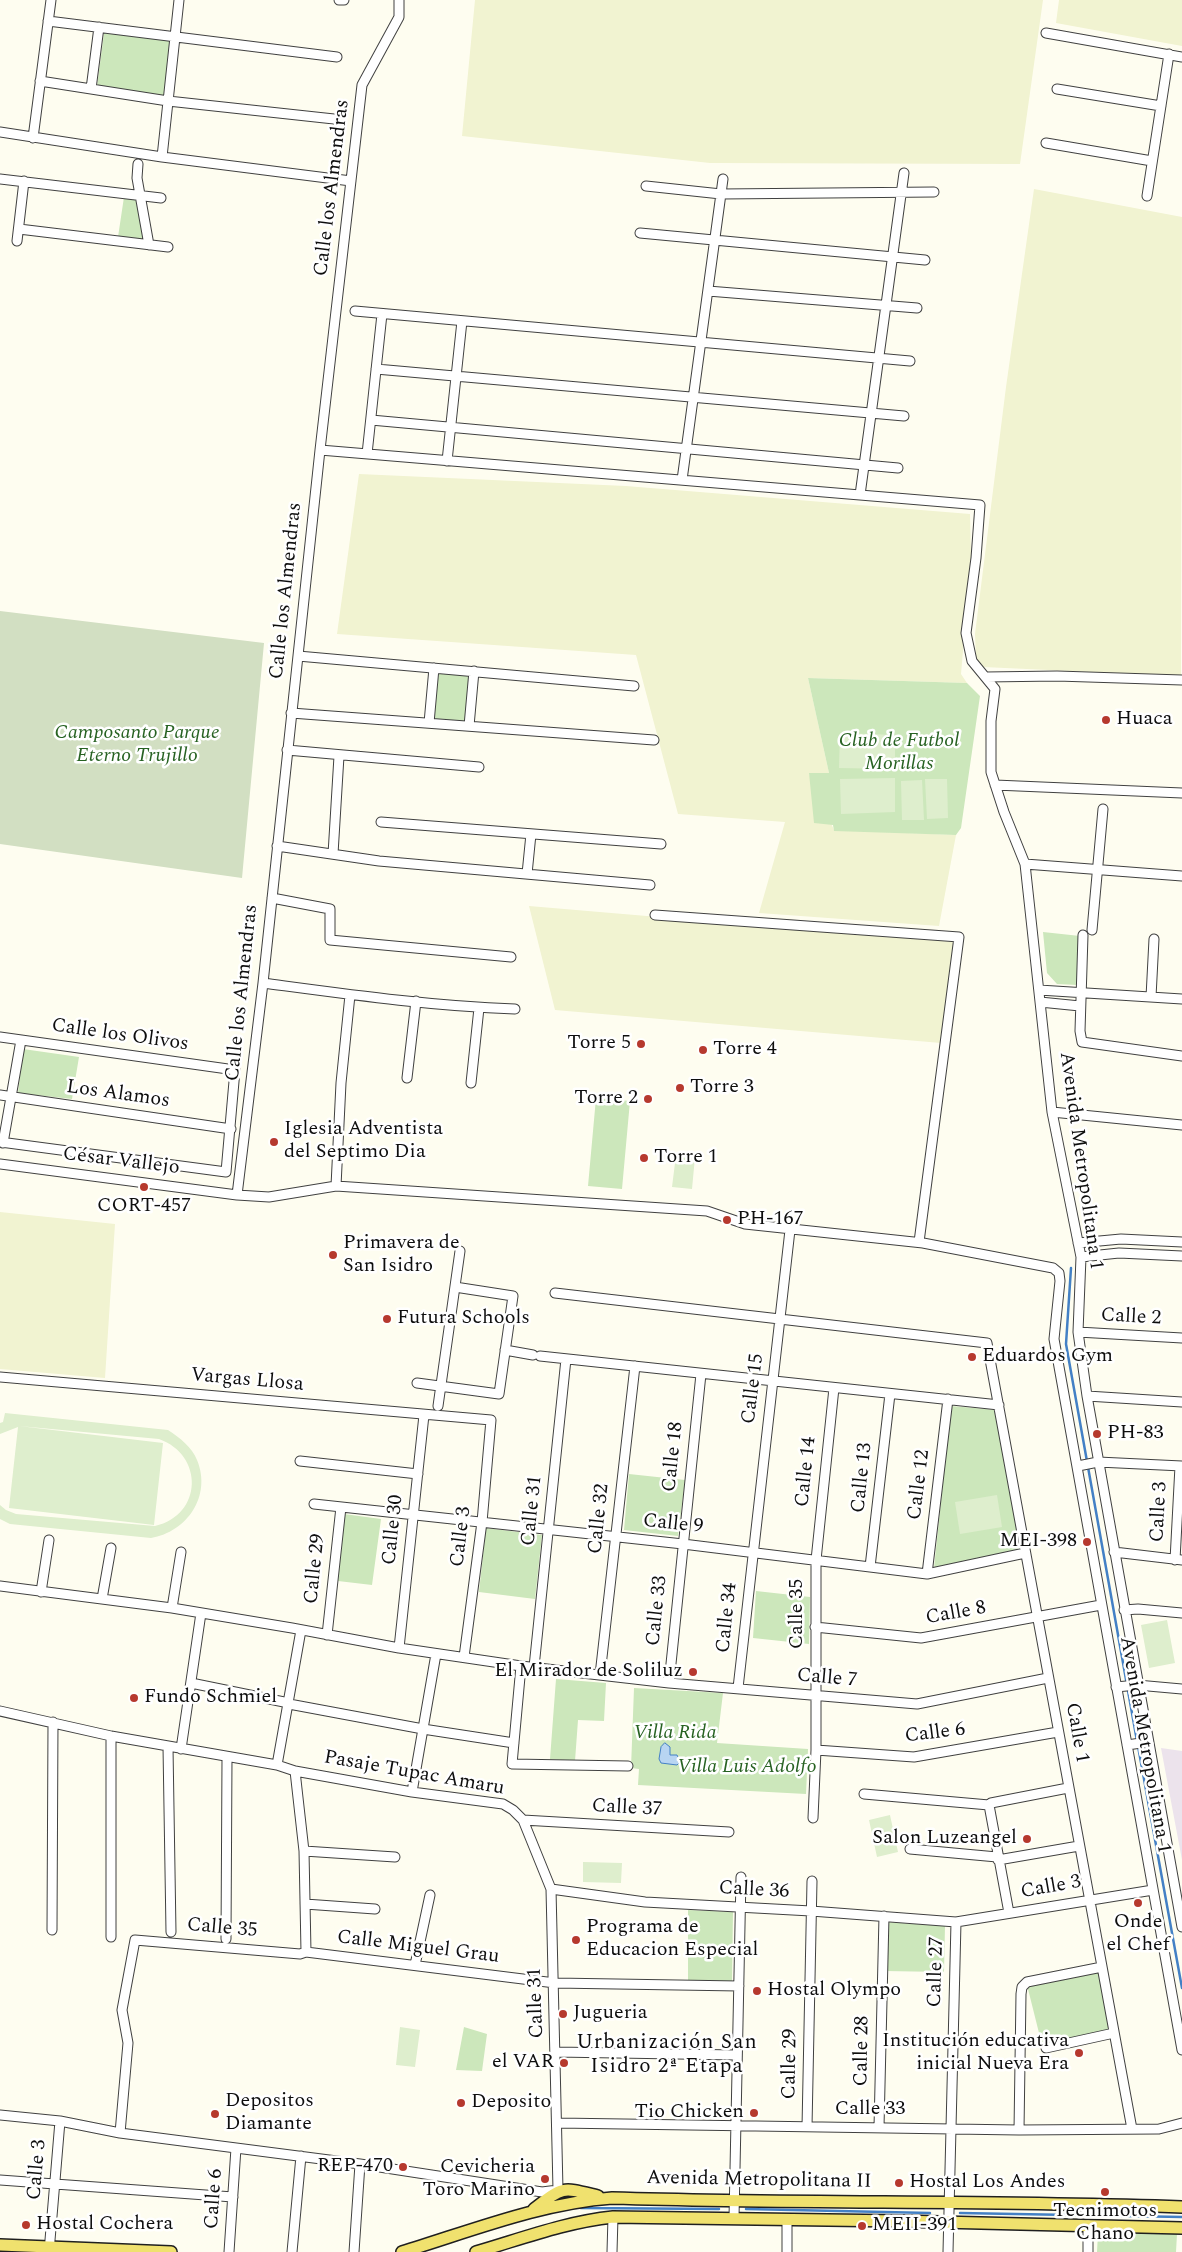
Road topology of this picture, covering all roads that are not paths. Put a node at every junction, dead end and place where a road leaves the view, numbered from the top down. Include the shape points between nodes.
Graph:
1 (51, 0) edge
2 (179, 0) edge
3 (339, 0) edge
4 (344, 0) edge
5 (399, 0) edge
6 (48, 20) junction
7 (99, 27) junction
8 (1046, 33) dead end
9 (175, 37) junction
10 (1169, 54) junction
11 (337, 57) dead end
12 (1182, 57) edge
13 (40, 82) junction
14 (91, 89) junction
15 (1057, 89) dead end
16 (168, 101) junction
17 (1161, 106) junction
18 (334, 119) dead end
19 (0, 132) edge
20 (33, 138) junction
21 (1046, 143) dead end
22 (162, 157) junction
23 (1152, 161) junction
24 (138, 164) dead end
25 (904, 173) dead end
26 (0, 178) edge
27 (722, 179) dead end
28 (24, 181) junction
29 (351, 181) junction
30 (646, 186) dead end
31 (934, 192) dead end
32 (901, 193) junction
33 (720, 194) junction
34 (140, 196) junction
35 (1147, 196) dead end
36 (161, 198) dead end
37 (19, 229) junction
38 (640, 233) dead end
39 (17, 241) dead end
40 (714, 241) junction
41 (149, 245) junction
42 (168, 247) dead end
43 (893, 257) junction
44 (926, 260) dead end
45 (708, 291) junction
46 (886, 306) junction
47 (916, 308) dead end
48 (356, 311) dead end
49 (382, 314) junction
50 (462, 321) junction
51 (701, 342) junction
52 (879, 358) junction
53 (910, 361) dead end
54 (376, 369) junction
55 (456, 376) junction
56 (694, 397) junction
57 (872, 413) junction
58 (904, 416) dead end
59 (371, 420) junction
60 (450, 428) junction
61 (687, 449) junction
62 (320, 450) junction
63 (367, 454) junction
64 (447, 460) junction
65 (864, 465) junction
66 (898, 468) dead end
67 (682, 480) junction
68 (860, 495) junction
69 (298, 656) junction
70 (434, 668) junction
71 (474, 671) junction
72 (986, 677) junction
73 (1182, 680) edge
74 (634, 686) dead end
75 (291, 713) junction
76 (429, 723) junction
77 (469, 726) junction
78 (654, 740) dead end
79 (287, 750) junction
80 (339, 756) junction
81 (479, 767) dead end
82 (995, 785) junction
83 (1182, 793) edge
84 (1103, 809) dead end
85 (382, 822) dead end
86 (531, 834) junction
87 (661, 844) dead end
88 (277, 846) junction
89 (333, 854) junction
90 (1025, 864) junction
91 (1098, 869) junction
92 (528, 874) junction
93 (1182, 876) edge
94 (650, 885) dead end
95 (272, 898) junction
96 (655, 915) dead end
97 (1092, 930) dead end
98 (1083, 934) dead end
99 (1154, 939) dead end
100 (511, 957) dead end
101 (263, 983) junction
102 (1039, 990) junction
103 (1080, 992) junction
104 (350, 995) junction
105 (1151, 997) junction
106 (1182, 999) edge
107 (416, 1001) junction
108 (1040, 1002) junction
109 (1080, 1006) junction
110 (479, 1008) junction
111 (515, 1009) dead end
112 (0, 1037) edge
113 (21, 1040) junction
114 (1182, 1056) edge
115 (407, 1078) dead end
116 (471, 1083) dead end
117 (0, 1095) edge
118 (12, 1097) junction
119 (1052, 1112) junction
120 (1182, 1125) edge
121 (231, 1129) junction
122 (2, 1142) edge
123 (0, 1164) edge
124 (336, 1186) junction
125 (237, 1194) junction
126 (790, 1230) junction
127 (919, 1242) junction
128 (1182, 1242) edge
129 (1078, 1243) junction
130 (460, 1251) dead end
131 (1182, 1256) edge
132 (1081, 1257) junction
133 (455, 1286) junction
134 (554, 1293) dead end
135 (780, 1320) junction
136 (1078, 1332) junction
137 (1182, 1338) edge
138 (505, 1350) junction
139 (566, 1359) junction
140 (635, 1366) junction
141 (701, 1374) junction
142 (0, 1378) edge
143 (772, 1382) junction
144 (417, 1383) dead end
145 (441, 1386) junction
146 (834, 1388) junction
147 (890, 1394) junction
148 (1087, 1396) junction
149 (948, 1399) junction
150 (1182, 1402) edge
151 (999, 1405) junction
152 (438, 1406) dead end
153 (424, 1415) junction
154 (491, 1420) joint
155 (300, 1461) dead end
156 (1096, 1462) junction
157 (1080, 1465) junction
158 (1181, 1466) edge
159 (418, 1474) junction
160 (314, 1504) dead end
161 (341, 1508) junction
162 (414, 1515) junction
163 (482, 1522) junction
164 (548, 1529) junction
165 (616, 1536) junction
166 (49, 1540) dead end
167 (683, 1544) junction
168 (111, 1548) dead end
169 (182, 1552) dead end
170 (752, 1552) junction
171 (1114, 1552) junction
172 (1025, 1553) junction
173 (816, 1560) junction
174 (1179, 1560) edge
175 (870, 1567) junction
176 (927, 1574) junction
177 (0, 1586) edge
178 (41, 1592) junction
179 (102, 1599) junction
180 (1101, 1605) junction
181 (172, 1608) junction
182 (1124, 1610) junction
183 (202, 1613) junction
184 (1182, 1613) edge
185 (1037, 1618) junction
186 (815, 1627) junction
187 (301, 1630) junction
188 (327, 1635) junction
189 (399, 1648) junction
190 (436, 1654) junction
191 (464, 1658) junction
192 (521, 1666) junction
193 (534, 1667) junction
194 (600, 1675) junction
195 (1048, 1678) junction
196 (191, 1683) junction
197 (669, 1683) junction
198 (1136, 1685) junction
199 (1119, 1686) junction
200 (738, 1688) junction
201 (1182, 1689) edge
202 (816, 1696) junction
203 (286, 1703) junction
204 (0, 1711) edge
205 (53, 1722) junction
206 (423, 1729) junction
207 (1058, 1732) junction
208 (111, 1736) junction
209 (1146, 1742) junction
210 (514, 1743) junction
211 (1129, 1745) junction
212 (168, 1747) junction
213 (181, 1749) junction
214 (816, 1750) junction
215 (226, 1758) junction
216 (277, 1765) junction
217 (628, 1766) dead end
218 (295, 1771) junction
219 (1068, 1788) junction
220 (412, 1792) junction
221 (864, 1794) dead end
222 (989, 1805) junction
223 (813, 1818) dead end
224 (523, 1820) junction
225 (729, 1832) dead end
226 (1079, 1846) junction
227 (910, 1849) dead end
228 (304, 1851) junction
229 (395, 1857) dead end
230 (998, 1859) junction
231 (741, 1877) dead end
232 (812, 1881) dead end
233 (551, 1889) junction
234 (1152, 1890) junction
235 (430, 1895) dead end
236 (1089, 1900) junction
237 (305, 1904) junction
238 (740, 1908) junction
239 (375, 1909) dead end
240 (811, 1911) junction
241 (1009, 1913) junction
242 (884, 1916) junction
243 (956, 1922) junction
244 (1182, 1927) edge
245 (52, 1930) dead end
246 (171, 1932) dead end
247 (111, 1937) dead end
248 (226, 1939) dead end
249 (306, 1952) junction
250 (414, 1965) junction
251 (1102, 1967) junction
252 (555, 1983) junction
253 (739, 1986) junction
254 (1114, 2033) junction
255 (1046, 2048) dead end
256 (1182, 2050) edge
257 (556, 2052) junction
258 (737, 2055) junction
259 (0, 2114) edge
260 (60, 2121) junction
261 (558, 2123) junction
262 (1182, 2123) edge
263 (736, 2126) junction
264 (807, 2127) junction
265 (879, 2127) junction
266 (950, 2128) junction
267 (1019, 2130) junction
268 (1132, 2130) junction
269 (120, 2133) junction
270 (236, 2148) junction
271 (301, 2156) junction
272 (360, 2164) junction
273 (0, 2180) edge
274 (55, 2185) junction
275 (558, 2190) junction
276 (233, 2197) junction
277 (606, 2198) junction
278 (734, 2201) junction
279 (948, 2202) junction
280 (1182, 2207) edge
281 (526, 2214) junction
282 (613, 2217) junction
283 (734, 2218) junction
284 (787, 2220) junction
285 (948, 2223) junction
286 (1088, 2225) junction
287 (1182, 2228) edge
288 (0, 2245) edge
289 (49, 2249) edge
290 (490, 2250) edge
291 (171, 2252) edge
292 (229, 2252) edge
293 (292, 2252) edge
294 (354, 2252) edge
295 (402, 2252) edge
296 (476, 2252) edge
297 (612, 2252) edge
298 (787, 2252) edge
299 (948, 2252) edge
300 (1088, 2252) edge

1 - 6 street
2 - 9 street
3 - 4 street
5 - 29 street, Calle los Almendras via 399,17 362,85
6 - 7 street
6 - 13 street
7 - 9 street
7 - 14 street
8 - 10 street
9 - 11 street
9 - 16 street
10 - 12 street
10 - 17 street
13 - 14 street
13 - 20 street
14 - 16 street
15 - 17 street
16 - 18 street
16 - 22 street
17 - 23 street
19 - 20 street
20 - 22 street
21 - 23 street
22 - 29 street
23 - 35 street
24 - 34 street
25 - 32 street
26 - 28 street
27 - 33 street
28 - 34 street
28 - 37 street
29 - 62 street, Calle los Almendras
30 - 33 street
31 - 32 street
32 - 33 street
32 - 43 street
33 - 40 street
34 - 36 street
34 - 41 street
37 - 39 street
37 - 41 street
38 - 40 street
40 - 43 street
40 - 45 street
41 - 42 street
43 - 44 street
43 - 46 street
45 - 46 street
45 - 51 street
46 - 47 street
46 - 52 street
48 - 49 street
49 - 50 street
49 - 54 street
50 - 51 street
50 - 55 street
51 - 52 street
51 - 56 street
52 - 53 street
52 - 57 street
54 - 55 street
54 - 59 street
55 - 56 street
55 - 60 street
56 - 57 street
56 - 61 street
57 - 58 street
57 - 65 street
59 - 60 street
59 - 63 street
60 - 61 street
60 - 64 street
61 - 65 street
61 - 67 street
62 - 63 street
62 - 69 street, Calle los Almendras
63 - 64 street
64 - 67 street
65 - 66 street
65 - 68 street
67 - 68 street
68 - 72 street, Avenida Metropolitana 1 via 980,505 966,633 972,661
69 - 70 street
69 - 75 street, Calle los Almendras
70 - 71 street
70 - 76 street
71 - 74 street
71 - 77 street
72 - 73 street
72 - 82 street, Avenida Metropolitana 1 via 995,689 991,721 991,772
75 - 76 street
75 - 79 street, Calle los Almendras
76 - 77 street
77 - 78 street
79 - 80 street
79 - 88 street, Calle los Almendras
80 - 81 street
80 - 89 street
82 - 83 street
82 - 90 street, Avenida Metropolitana 1
84 - 91 street
85 - 86 street
86 - 87 street
86 - 92 street
88 - 89 street
88 - 95 street, Calle los Almendras
89 - 92 street
90 - 91 street
90 - 102 street, Avenida Metropolitana 1
91 - 93 street
91 - 97 street
92 - 94 street
95 - 100 street via 330,909 330,940
95 - 101 street, Calle los Almendras
96 - 127 street via 959,937
98 - 103 street
99 - 105 street
101 - 104 street
101 - 125 street, Calle los Almendras
102 - 103 street
102 - 108 street, Avenida Metropolitana 1
103 - 105 street
103 - 109 street
104 - 107 street
104 - 124 street via 341,1083
105 - 106 street
107 - 110 street
107 - 115 street
108 - 109 street
108 - 119 street, Avenida Metropolitana 1
109 - 114 street via 1082,1042
110 - 111 street
110 - 116 street
112 - 113 street, Calle los Olivos
113 - 118 street
113 - 121 street, Calle los Olivos via 236,1070
117 - 118 street, Los Alamos
118 - 121 street, Los Alamos
118 - 122 street
119 - 120 street
119 - 129 street, Avenida Metropolitana 1
121 - 122 street via 226,1172
123 - 125 street, César Vallejo
124 - 125 street, César Vallejo via 268,1197
124 - 126 street, César Vallejo via 707,1211 745,1224
126 - 127 street, César Vallejo
126 - 135 street, Calle 15
127 - 157 street, Avenida Metropolitana 1 via 1053,1268 1059,1273 1054,1339
128 - 129 street via 1121,1239
129 - 132 street, Avenida Metropolitana 1
130 - 133 street
131 - 132 street via 1119,1254
132 - 136 street, Avenida Metropolitana 1
133 - 138 street via 512,1296
133 - 145 street
134 - 135 street
135 - 143 street, Calle 15
135 - 151 street, Calle 1 via 986,1343
136 - 137 street, Calle 2
136 - 148 street, Avenida Metropolitana 1
138 - 139 street
138 - 145 street via 499,1394
139 - 140 street
139 - 164 street, Calle 31
140 - 141 street
140 - 165 street, Calle 32
141 - 143 street
141 - 167 street, Calle 18
142 - 153 street, Vargas Llosa
143 - 146 street
143 - 170 street, Calle 15
144 - 145 street
145 - 152 street
146 - 147 street
146 - 173 street, Calle 14
147 - 149 street
147 - 175 street, Calle 13
148 - 150 street
148 - 156 street, Avenida Metropolitana 1
149 - 151 street
149 - 176 street, Calle 12
151 - 172 street, Calle 1
153 - 154 street, Vargas Llosa
153 - 159 street, Calle 30
154 - 163 street, Calle 3
155 - 159 street
156 - 157 street
156 - 158 street
156 - 171 street, Avenida Metropolitana 1
157 - 180 street, Avenida Metropolitana 1
158 - 174 street, Calle 3
159 - 162 street, Calle 30
160 - 161 street, Calle 9
161 - 162 street, Calle 9
161 - 188 street, Calle 29
162 - 163 street, Calle 9
162 - 189 street, Calle 30
163 - 164 street, Calle 9
163 - 191 street, Calle 3
164 - 165 street, Calle 9
164 - 193 street, Calle 31
165 - 167 street, Calle 9
165 - 194 street, Calle 32
166 - 178 street
167 - 170 street, Calle 9
167 - 197 street, Calle 33
168 - 179 street
169 - 181 street
170 - 173 street, Calle 9
170 - 200 street, Calle 34
171 - 174 street
171 - 182 street, Avenida Metropolitana 1
172 - 176 street, Calle 9
172 - 185 street, Calle 1
173 - 175 street, Calle 9
173 - 186 street, Calle 35
175 - 176 street, Calle 9
177 - 178 street, Calle 7
178 - 179 street, Calle 7
179 - 181 street, Calle 7
180 - 185 street, Calle 8
180 - 199 street, Avenida Metropolitana 1
181 - 183 street, Calle 7
182 - 184 street
182 - 198 street, Avenida Metropolitana 1
183 - 187 street, Calle 7
183 - 196 street
185 - 186 street, Calle 8 via 921,1638
185 - 195 street, Calle 1
186 - 202 street, Calle 35
187 - 188 street, Calle 7
187 - 203 street
188 - 189 street, Calle 7
189 - 190 street, Calle 7
190 - 191 street, Calle 7
190 - 206 street
191 - 192 street, Calle 7
192 - 193 street, Calle 7
192 - 210 street
193 - 194 street, Calle 7
194 - 197 street, Calle 7
195 - 202 street, Calle 7 via 924,1703
195 - 207 street, Calle 1
196 - 203 street
196 - 213 street
197 - 200 street, Calle 7
198 - 199 street
198 - 201 street
198 - 209 street, Avenida Metropolitana 1
199 - 211 street, Avenida Metropolitana 1
200 - 202 street, Calle 7
202 - 214 street, Calle 35
203 - 206 street
203 - 216 street
204 - 205 street, Pasaje Tupac Amaru
205 - 208 street, Pasaje Tupac Amaru
205 - 245 street
206 - 210 street
206 - 220 street
207 - 214 street, Calle 6 via 914,1757
207 - 219 street, Calle 1
208 - 212 street, Pasaje Tupac Amaru
208 - 247 street
209 - 211 street
209 - 244 street, Avenida Metropolitana 1
210 - 217 street via 512,1764
211 - 234 street, Avenida Metropolitana 1
212 - 213 street, Pasaje Tupac Amaru
212 - 246 street
213 - 215 street, Pasaje Tupac Amaru
214 - 223 street, Calle 35
215 - 216 street, Pasaje Tupac Amaru
215 - 248 street
216 - 218 street, Pasaje Tupac Amaru
218 - 220 street, Pasaje Tupac Amaru
218 - 228 street
219 - 222 street
219 - 226 street, Calle 1
220 - 224 street, Pasaje Tupac Amaru via 503,1804
221 - 222 street
222 - 230 street
224 - 225 street, Calle 37
224 - 233 street, Calle 31
226 - 230 street
226 - 236 street, Calle 1
227 - 230 street
228 - 229 street
228 - 237 street
230 - 241 street
231 - 238 street
232 - 240 street, Calle 29
233 - 238 street, Calle 36 via 645,1902
233 - 252 street, Calle 31
234 - 236 street, Calle 3
234 - 256 street, Avenida Metropolitana 1
235 - 250 street
236 - 241 street, Calle 3
236 - 251 street, Calle 1
237 - 239 street
237 - 249 street
238 - 240 street, Calle 36
238 - 253 street
240 - 242 street, Calle 36
240 - 264 street, Calle 29
241 - 243 street, Calle 3
242 - 243 street, Calle 36
242 - 265 street, Calle 28
243 - 266 street, Calle 27
249 - 250 street, Calle Miguel Grau
249 - 269 street, Calle 35 via 135,1940 122,2010 128,2043
250 - 252 street, Calle Miguel Grau
251 - 254 street, Calle 1
251 - 267 street via 1027,1982 1022,1987
252 - 253 street
252 - 257 street, Calle 31
253 - 258 street
254 - 255 street
254 - 268 street, Calle 1
257 - 258 street
257 - 261 street, Calle 31
258 - 263 street
259 - 260 street
260 - 269 street
260 - 274 street, Calle 3
261 - 263 street, Calle 33
261 - 275 street, Calle 31
262 - 268 street, Calle 33 via 1159,2129
263 - 264 street, Calle 33
263 - 278 street
264 - 265 street, Calle 33
265 - 266 street, Calle 33
266 - 267 street, Calle 33
266 - 279 street, Calle 27
267 - 268 street, Calle 33
269 - 270 street
270 - 271 street
270 - 276 street, Calle 6
271 - 272 street
271 - 293 street
272 - 275 street via 542,2192
272 - 294 street
273 - 274 street
274 - 276 street
274 - 289 street, Calle 3
275 - 277 main road
275 - 281 main road
276 - 292 street, Calle 6
277 - 278 main road, Avenida Metropolitana II
277 - 281 main road, Avenida Metropolitana II
278 - 279 main road, Avenida Metropolitana II
278 - 283 street
279 - 280 main road, Avenida Metropolitana II
279 - 285 street, Calle 27
281 - 295 main road, Avenida Metropolitana II
282 - 283 main road, Avenida Metropolitana II
282 - 290 main road, Avenida Metropolitana II via 560,2226
282 - 297 street
283 - 284 main road, Avenida Metropolitana II
284 - 285 main road, Avenida Metropolitana II
284 - 298 street
285 - 286 main road, Avenida Metropolitana II
285 - 299 street, Calle 27
286 - 287 main road, Avenida Metropolitana II
286 - 300 street
288 - 289 main road
289 - 291 main road
290 - 296 main road, Avenida Metropolitana II

